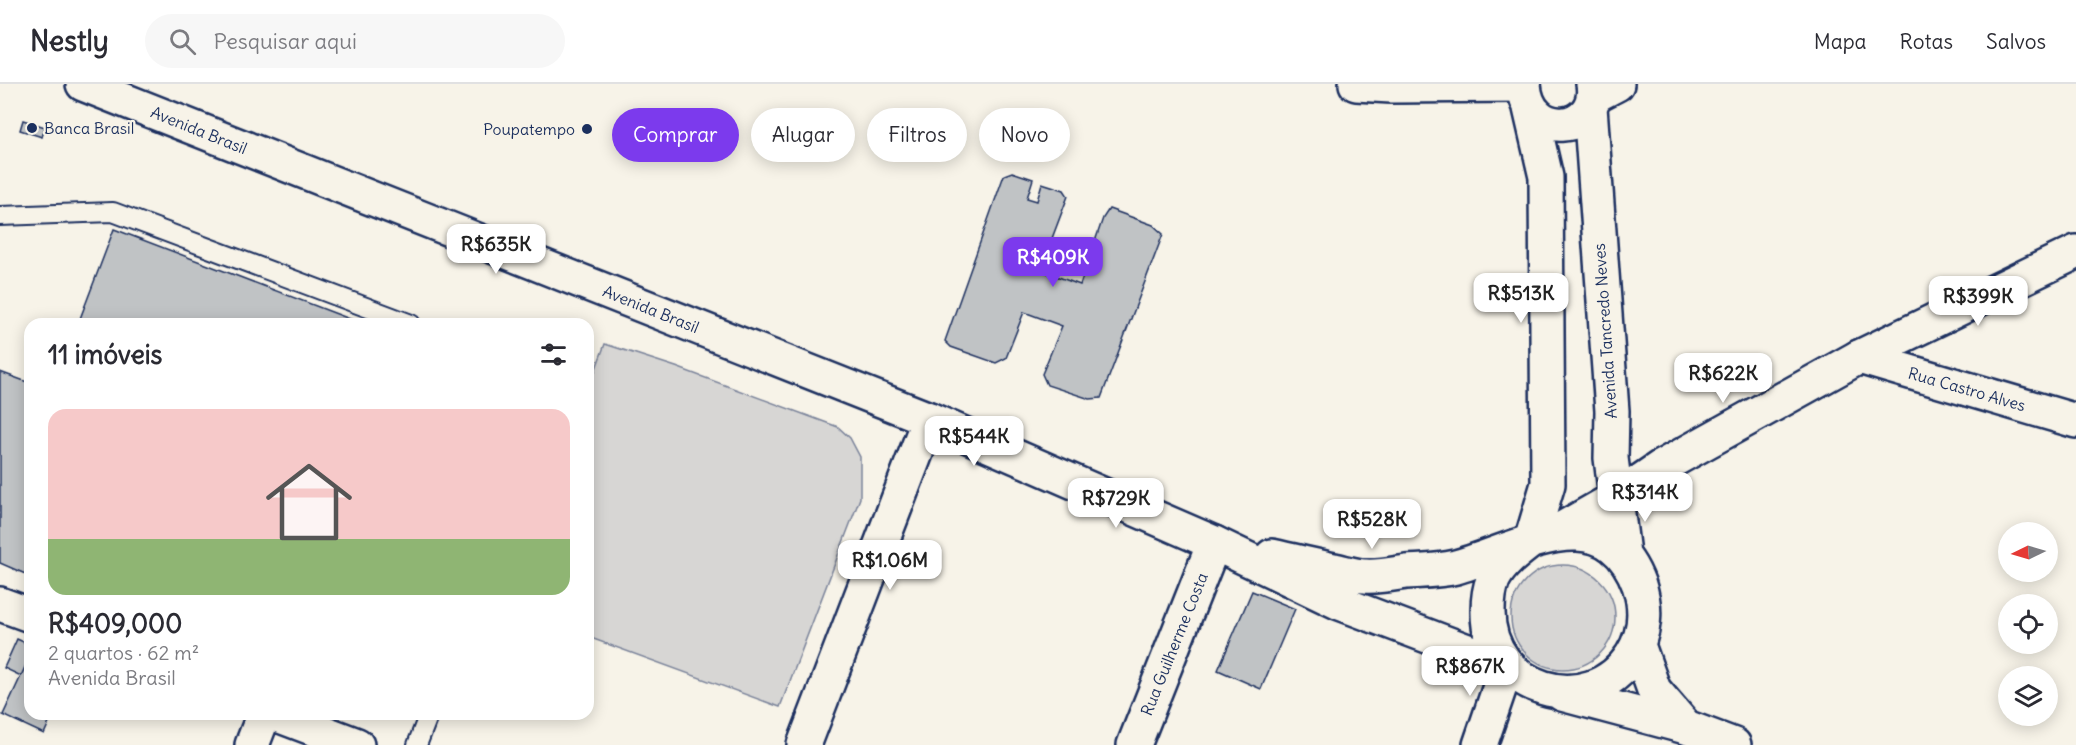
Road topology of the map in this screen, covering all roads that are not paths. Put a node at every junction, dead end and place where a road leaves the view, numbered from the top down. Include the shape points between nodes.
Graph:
1 (83, 84) edge
2 (1356, 84) edge
3 (1526, 92) edge
4 (1598, 93) edge
5 (0, 216) edge
6 (2076, 252) edge
7 (395, 318) edge
8 (1859, 357) junction
9 (929, 419) junction
10 (2076, 421) edge
11 (1616, 498) junction
12 (1542, 538) junction
13 (1214, 543) junction
14 (1623, 554) junction
15 (0, 604) edge
16 (24, 613) edge
17 (1638, 645) junction
18 (1508, 666) junction
19 (1545, 689) junction
20 (262, 720) edge
21 (427, 720) edge
22 (290, 728) edge
23 (1682, 736) edge
24 (252, 745) edge
25 (357, 745) edge
26 (417, 745) edge
27 (804, 745) edge
28 (1134, 745) edge
29 (1480, 745) edge
30 (1734, 745) edge

1 - 9 street, Avenida Brasil
2 - 3 street
3 - 4 street via 1542,120 1565,124 1579,119
3 - 12 street via 1546,177 1548,484
4 - 11 street, Avenida Tancredo Neves via 1611,458
5 - 7 lane via 113,212
6 - 8 street
8 - 10 street, Rua Castro Alves
8 - 11 street via 1661,467
9 - 13 street, Avenida Brasil
9 - 27 street
11 - 12 street
11 - 14 street, Avenida Tancredo Neves
12 - 13 street via 1454,567 1364,577
12 - 14 street via 1589,534 1602,538
12 - 18 street via 1506,561 1493,579 1488,623 1494,646
13 - 18 street via 1340,603
13 - 28 street, Rua Guilherme Costa
14 - 17 street via 1643,596 1644,621
15 - 16 street
17 - 19 street via 1610,679 1589,689
17 - 23 street via 1654,690
18 - 19 street via 1525,681
18 - 29 street
19 - 23 street
20 - 24 street
21 - 26 lane
22 - 25 street
23 - 30 street

